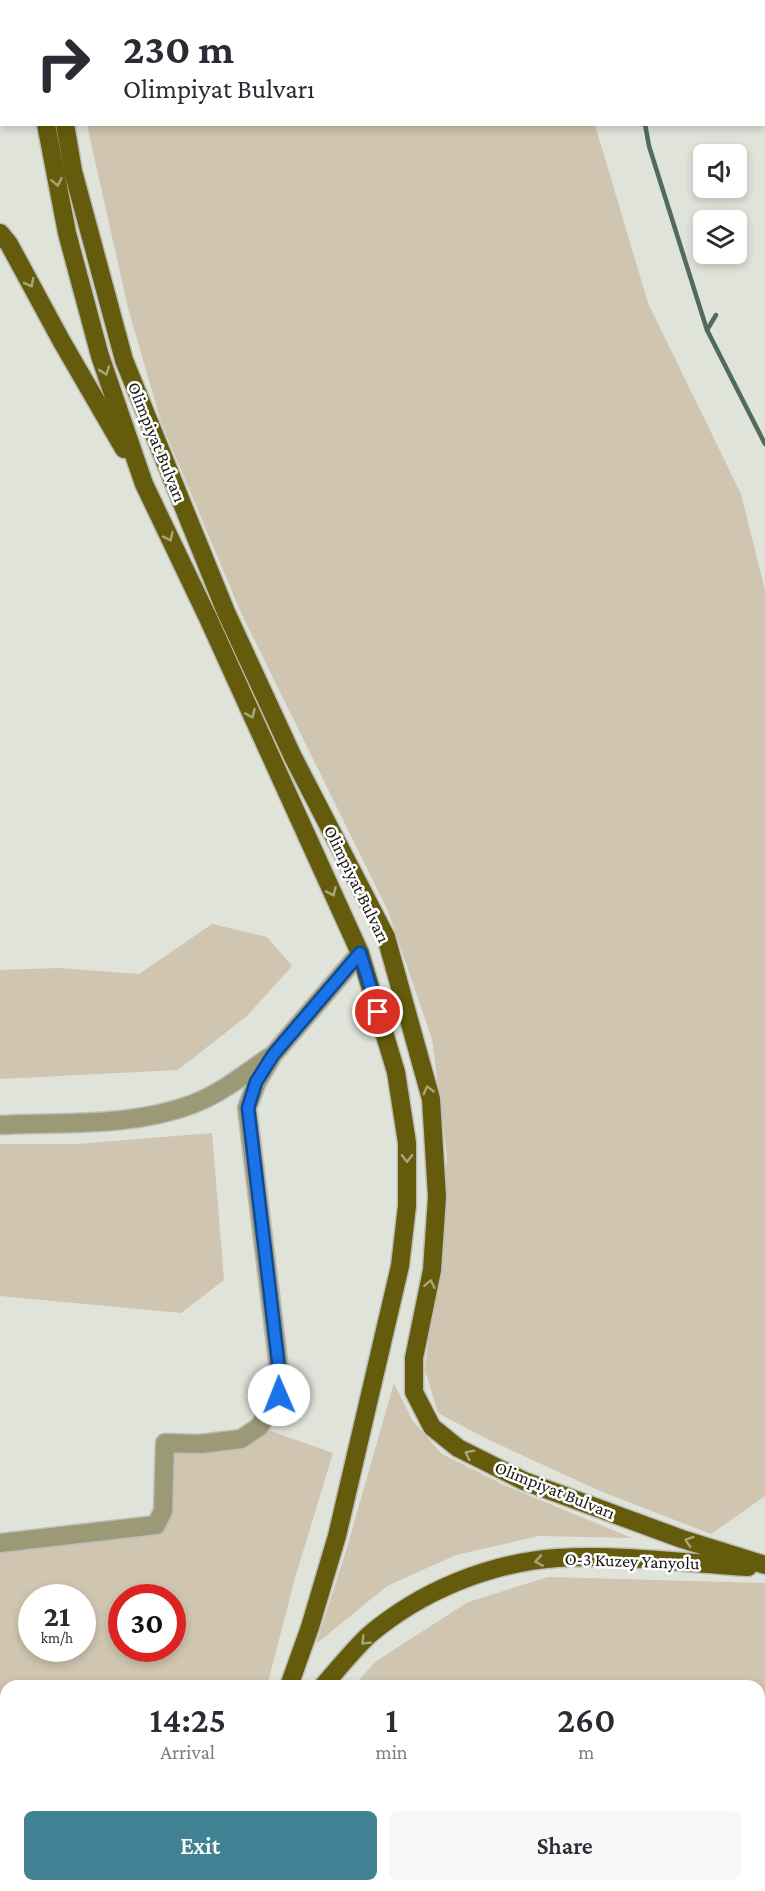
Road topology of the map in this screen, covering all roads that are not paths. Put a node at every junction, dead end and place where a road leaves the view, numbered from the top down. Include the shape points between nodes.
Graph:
1 (46, 126) edge
2 (65, 126) edge
3 (0, 233) edge
4 (144, 484) junction
5 (360, 953) junction
6 (273, 1055) junction
7 (0, 1125) edge
8 (0, 1543) edge
9 (765, 1566) edge
10 (291, 1680) edge
11 (329, 1680) edge

1 -> 4 main road, Olimpiyat Bulvarı via 67,233 100,356
9 -> 2 main road, Olimpiyat Bulvarı via 524,1481 458,1448 432,1427 414,1392 414,1358 432,1270 437,1197 431,1099 386,937 293,758 226,612 124,360 73,171
3 -> 4 main road
4 -> 5 main road, Olimpiyat Bulvarı
5 - 6 street
5 -> 10 main road, Olimpiyat Bulvarı via 396,1072 407,1143 407,1206 400,1266 337,1536
6 - 7 street via 194,1104 158,1114
6 - 8 street via 256,1082 248,1108 279,1395 259,1427 241,1438 200,1444 165,1443 163,1511 156,1525
9 -> 11 main road, O-3 Kuzey Yanyolu via 556,1558 501,1567 414,1602 368,1636

